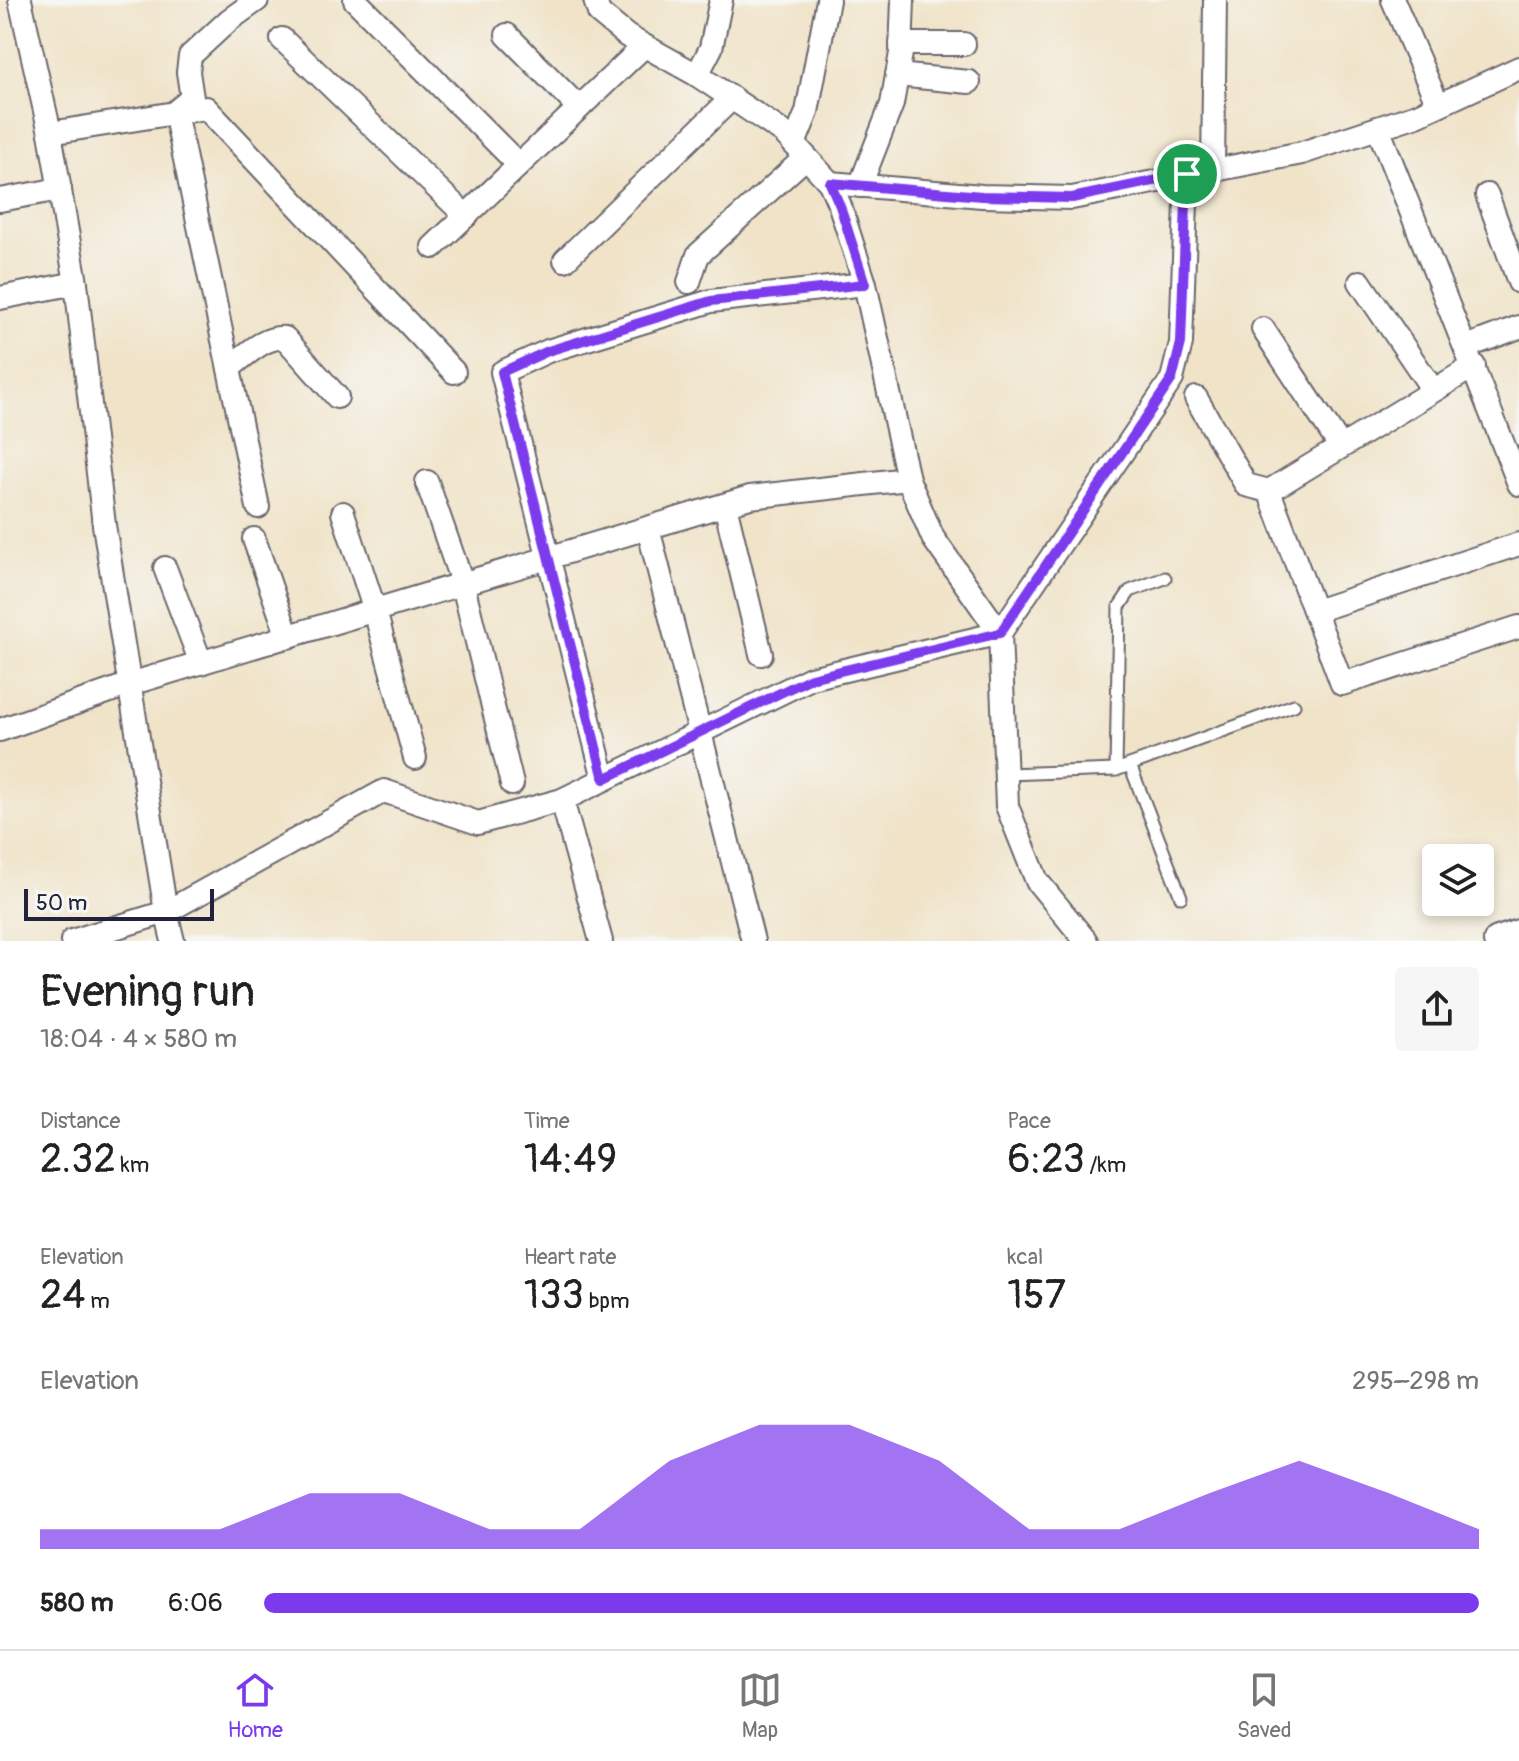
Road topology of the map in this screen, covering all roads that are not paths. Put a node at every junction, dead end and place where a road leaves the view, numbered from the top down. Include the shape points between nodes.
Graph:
1 (20, 0) edge
2 (257, 0) edge
3 (355, 0) edge
4 (595, 0) edge
5 (721, 0) edge
6 (828, 0) edge
7 (903, 0) edge
8 (1215, 0) edge
9 (1393, 0) edge
10 (507, 35) dead end
11 (282, 39) dead end
12 (901, 44) junction
13 (964, 44) dead end
14 (644, 46) junction
15 (1519, 68) edge
16 (697, 75) junction
17 (897, 75) junction
18 (969, 82) dead end
19 (732, 98) junction
20 (1438, 105) junction
21 (579, 108) junction
22 (175, 112) junction
23 (1378, 128) junction
24 (50, 133) junction
25 (800, 150) junction
26 (519, 165) junction
27 (1213, 169) junction
28 (1187, 174) junction
29 (830, 183) junction
30 (860, 186) junction
31 (60, 189) junction
32 (1487, 195) dead end
33 (0, 200) edge
34 (466, 216) junction
35 (433, 247) dead end
36 (565, 260) dead end
37 (689, 282) dead end
38 (1360, 282) dead end
39 (1519, 282) edge
40 (76, 283) junction
41 (865, 284) junction
42 (0, 298) edge
43 (1519, 327) edge
44 (1263, 329) dead end
45 (1470, 356) junction
46 (229, 368) junction
47 (454, 372) dead end
48 (1433, 390) junction
49 (337, 397) dead end
50 (1196, 398) dead end
51 (1340, 446) junction
52 (908, 479) junction
53 (427, 482) dead end
54 (1519, 484) edge
55 (1269, 491) junction
56 (725, 505) junction
57 (258, 507) dead end
58 (343, 513) dead end
59 (648, 528) junction
60 (254, 539) dead end
61 (1519, 544) edge
62 (547, 559) junction
63 (165, 568) dead end
64 (1165, 578) dead end
65 (463, 585) junction
66 (375, 611) junction
67 (1315, 611) junction
68 (1519, 627) edge
69 (1000, 633) junction
70 (288, 637) junction
71 (761, 654) dead end
72 (201, 663) junction
73 (130, 684) junction
74 (1294, 705) dead end
75 (0, 730) edge
76 (700, 733) junction
77 (415, 758) dead end
78 (1130, 765) junction
79 (1116, 770) junction
80 (1005, 774) junction
81 (604, 779) junction
82 (512, 784) dead end
83 (562, 800) junction
84 (1181, 897) dead end
85 (166, 912) junction
86 (1519, 934) edge
87 (72, 941) edge
88 (173, 941) edge
89 (601, 941) edge
90 (753, 941) edge
91 (1086, 941) edge
92 (1499, 941) edge

1 - 24 street
2 - 22 street via 190,56 192,98
3 - 26 street
4 - 14 street via 599,13
5 - 16 street via 711,48
6 - 25 street
7 - 12 street
8 - 27 street
9 - 20 street
10 - 21 street
11 - 34 street
12 - 13 street
12 - 17 street
14 - 16 street
14 - 21 street
15 - 20 street
16 - 19 street
17 - 18 street
17 - 30 street via 892,104
19 - 25 street
19 - 36 street
20 - 23 street
21 - 26 street
22 - 24 street
22 - 46 street
22 - 47 street via 206,108
23 - 27 street via 1302,153
23 - 45 street
24 - 31 street
25 - 29 street
25 - 37 street via 698,255
26 - 34 street
27 - 28 street
28 - 30 street via 1072,198
28 - 69 street via 1181,343 1172,379
29 - 30 street
29 - 41 street
31 - 33 street
31 - 40 street
32 - 39 street
34 - 35 street
38 - 48 street
40 - 42 street
40 - 73 street via 104,525
41 - 52 street
41 - 62 street via 711,301 548,351 502,372
43 - 45 street
44 - 51 street
45 - 48 street
45 - 54 street
46 - 49 street via 265,341 285,338
46 - 57 street
48 - 51 street
50 - 55 street via 1246,485
51 - 55 street
52 - 56 street via 750,497
52 - 69 street via 933,538
53 - 65 street
55 - 67 street
56 - 59 street
56 - 71 street
58 - 66 street
59 - 62 street
59 - 76 street
60 - 70 street
61 - 67 street
62 - 65 street
62 - 81 street
63 - 72 street
64 - 79 lane via 1130,591 1119,607
65 - 66 street
65 - 82 street
66 - 70 street
66 - 77 street
67 - 68 street via 1342,684
69 - 76 street via 811,678
69 - 80 street
70 - 72 street
72 - 73 street
73 - 75 street
73 - 85 street
74 - 78 lane
76 - 81 street
76 - 90 street
78 - 79 lane
78 - 84 lane
79 - 80 lane
80 - 91 street via 1007,806 1037,881
81 - 83 street
83 - 85 street via 478,823 384,791
83 - 89 street
85 - 87 street
85 - 88 street
86 - 92 street

